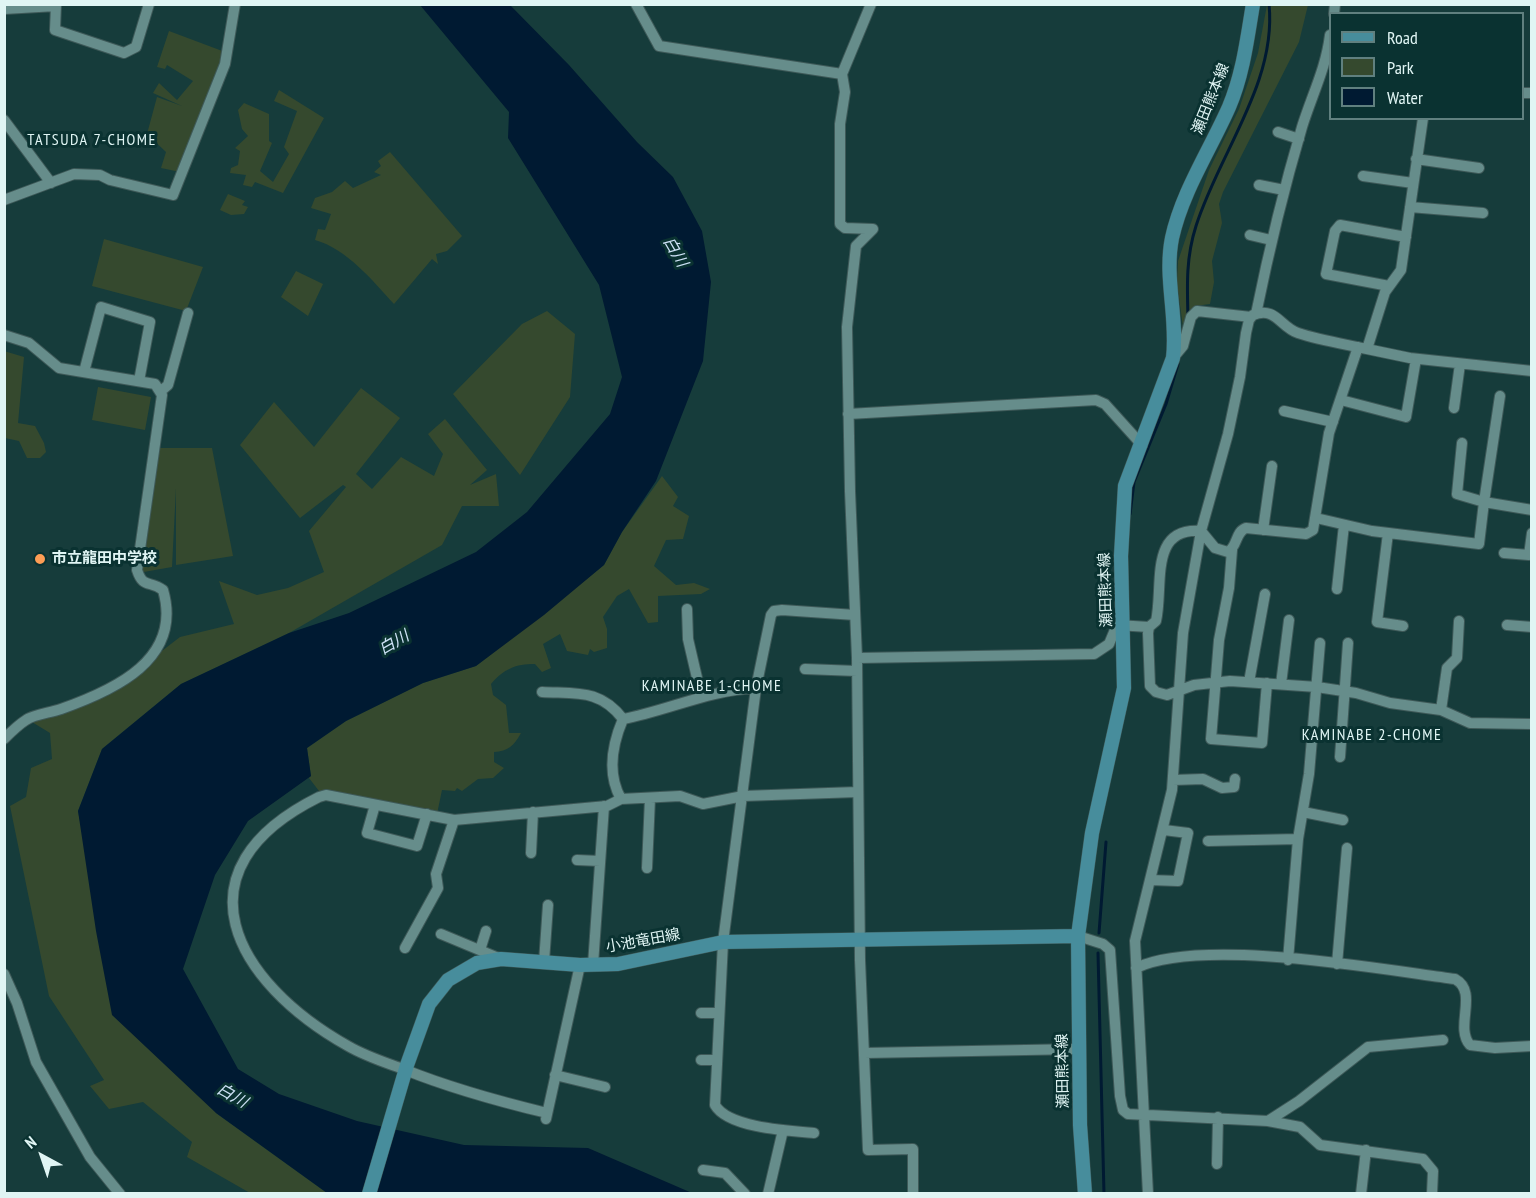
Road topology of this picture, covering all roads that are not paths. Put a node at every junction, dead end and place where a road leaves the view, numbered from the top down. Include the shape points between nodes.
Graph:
1 (149, 4) edge
2 (235, 4) edge
3 (636, 4) edge
4 (871, 4) edge
5 (1253, 4) edge
6 (56, 5) edge
7 (4, 9) edge
8 (1329, 41) edge
9 (842, 74) junction
10 (4, 120) edge
11 (1423, 120) edge
12 (1278, 132) dead end
13 (1299, 139) junction
14 (1416, 159) junction
15 (1479, 168) dead end
16 (1363, 176) dead end
17 (51, 183) junction
18 (1413, 183) junction
19 (1259, 185) dead end
20 (1284, 190) junction
21 (4, 200) edge
22 (1410, 207) junction
23 (1483, 213) dead end
24 (1250, 235) dead end
25 (1406, 237) junction
26 (1271, 240) junction
27 (1389, 286) junction
28 (188, 313) dead end
29 (1253, 315) junction
30 (4, 335) edge
31 (1362, 348) junction
32 (1173, 357) junction
33 (1416, 359) junction
34 (1460, 364) junction
35 (1532, 371) edge
36 (84, 372) junction
37 (139, 381) junction
38 (161, 391) junction
39 (1500, 396) dead end
40 (1341, 400) junction
41 (1454, 408) dead end
42 (1284, 411) dead end
43 (848, 414) junction
44 (1332, 422) junction
45 (1462, 443) dead end
46 (1142, 445) junction
47 (1272, 466) dead end
48 (1484, 502) junction
49 (1532, 510) edge
50 (1316, 518) junction
51 (1344, 525) junction
52 (1263, 530) junction
53 (1201, 531) junction
54 (1388, 533) junction
55 (1532, 533) edge
56 (1232, 550) junction
57 (1504, 553) dead end
58 (1337, 590) dead end
59 (1264, 594) dead end
60 (687, 609) dead end
61 (855, 615) junction
62 (1289, 620) dead end
63 (1459, 621) dead end
64 (1124, 624) junction
65 (1403, 626) dead end
66 (1507, 626) dead end
67 (1149, 627) junction
68 (1532, 627) edge
69 (1320, 643) dead end
70 (1348, 643) dead end
71 (857, 658) junction
72 (804, 669) dead end
73 (857, 671) junction
74 (1215, 682) junction
75 (1249, 682) junction
76 (1267, 683) junction
77 (1281, 684) junction
78 (1317, 687) junction
79 (756, 688) junction
80 (1181, 690) junction
81 (1345, 691) junction
82 (542, 692) dead end
83 (701, 695) junction
84 (1441, 711) junction
85 (623, 718) junction
86 (1532, 724) edge
87 (4, 739) edge
88 (1340, 758) dead end
89 (1173, 780) junction
90 (1234, 786) dead end
91 (857, 792) junction
92 (742, 796) junction
93 (650, 798) junction
94 (621, 799) junction
95 (375, 804) junction
96 (604, 806) junction
97 (533, 812) junction
98 (1303, 812) junction
99 (427, 814) junction
100 (454, 820) junction
101 (1342, 820) dead end
102 (1164, 830) junction
103 (1298, 839) junction
104 (1208, 841) dead end
105 (1347, 848) dead end
106 (531, 853) dead end
107 (577, 860) dead end
108 (600, 861) junction
109 (647, 868) dead end
110 (1150, 880) junction
111 (548, 905) dead end
112 (486, 931) dead end
113 (441, 934) dead end
114 (1078, 936) junction
115 (862, 939) junction
116 (723, 942) junction
117 (405, 948) dead end
118 (480, 951) junction
119 (501, 959) junction
120 (1288, 960) junction
121 (544, 962) junction
122 (1337, 964) junction
123 (587, 965) junction
124 (1136, 968) junction
125 (4, 974) edge
126 (701, 1013) dead end
127 (719, 1013) junction
128 (1443, 1040) dead end
129 (1532, 1046) edge
130 (1079, 1049) junction
131 (864, 1053) junction
132 (700, 1060) dead end
133 (716, 1060) junction
134 (406, 1070) junction
135 (555, 1075) junction
136 (605, 1087) dead end
137 (1145, 1116) junction
138 (1218, 1117) junction
139 (1268, 1121) junction
140 (783, 1130) junction
141 (814, 1132) dead end
142 (1366, 1150) junction
143 (1216, 1164) dead end
144 (703, 1170) dead end
145 (117, 1192) edge
146 (369, 1194) edge
147 (745, 1194) edge
148 (768, 1194) edge
149 (913, 1194) edge
150 (1085, 1194) edge
151 (1148, 1194) edge
152 (1361, 1194) edge
153 (1432, 1194) edge

1 - 6 street via 136,47 124,53 56,30
2 - 17 street via 225,64 173,195 100,175 74,174
3 - 9 street via 659,45
4 - 9 street
5 - 32 main road, 瀬田熊本線 via 1243,67 1172,238 1169,263
6 - 7 street
8 - 13 street via 1325,65
9 - 43 street via 845,93 840,124 840,224 845,228 873,230 856,246 847,327
10 - 17 street
11 - 14 street
12 - 13 street
13 - 20 street
14 - 15 street
14 - 18 street
16 - 18 street
17 - 21 street
18 - 22 street
19 - 20 street
20 - 26 street
22 - 23 street
22 - 25 street
24 - 26 street
25 - 27 street via 1401,270
25 - 27 street via 1336,228 1326,274
26 - 29 street
27 - 31 street
28 - 38 street via 168,385
29 - 31 street via 1273,314 1297,333
29 - 32 street via 1197,311 1191,317 1183,346
29 - 53 street via 1228,434
30 - 36 street via 29,343 59,368
31 - 33 street
31 - 40 street
32 - 46 main road, 瀬田熊本線
33 - 34 street
33 - 40 street via 1410,418
34 - 35 street
34 - 41 street
36 - 37 street
36 - 37 street via 101,307 150,322
37 - 38 street via 154,384
38 - 87 street via 137,570 145,584 158,586 165,595 169,614 158,650 143,667 115,687 27,719
39 - 48 street
40 - 44 street
42 - 44 street
43 - 46 street via 1096,400 1105,404
43 - 61 street
44 - 50 street
45 - 48 street via 1457,494
46 - 64 main road, 瀬田熊本線 via 1125,486 1121,556
47 - 52 street
48 - 49 street
48 - 54 street via 1479,544
50 - 51 street
50 - 52 street via 1306,534
51 - 54 street
51 - 58 street
52 - 56 street via 1242,530
53 - 56 street via 1218,550
53 - 67 street via 1182,531 1168,543 1161,566 1156,621
53 - 80 street via 1183,633
54 - 65 street via 1377,622
55 - 57 street via 1529,555
56 - 74 street
59 - 75 street
60 - 83 street via 688,639
61 - 71 street
61 - 79 street via 774,611
62 - 77 street
63 - 84 street via 1457,658 1447,668
64 - 67 street
64 - 71 street via 1117,625 1109,644 1094,654
64 - 114 main road, 瀬田熊本線 via 1124,688 1092,833
66 - 68 street
67 - 80 street via 1150,686 1164,694
69 - 78 street
70 - 81 street
71 - 73 street
72 - 73 street
73 - 91 street
74 - 75 street
74 - 76 street via 1211,740 1262,743
74 - 80 street
75 - 76 street
76 - 77 street
77 - 78 street
78 - 81 street
78 - 98 street
79 - 83 street
79 - 92 street
80 - 89 street
81 - 84 street
81 - 88 street
82 - 85 street via 601,698
83 - 85 street via 659,711
84 - 86 street via 1470,723
85 - 94 street via 612,767 613,782
89 - 90 street via 1203,779 1222,788
89 - 102 street
91 - 92 street
91 - 115 street
92 - 93 street via 703,804 680,796
92 - 116 street
93 - 94 street
93 - 109 street
94 - 96 street
95 - 99 street
95 - 99 street via 367,832 417,846
95 - 134 street via 319,796 272,828 253,845 239,866 233,916 249,957 286,1000 348,1046
96 - 97 street
96 - 108 street
97 - 100 street
97 - 106 street
98 - 101 street
98 - 103 street
99 - 100 street
100 - 117 street via 436,874 438,888
102 - 110 street
102 - 110 street via 1188,833 1178,881
103 - 104 street
103 - 120 street
105 - 122 street
107 - 108 street
108 - 123 street
110 - 124 street via 1136,941
111 - 121 street
112 - 118 street
113 - 118 street
114 - 115 main road, 小池竜田線
114 - 130 main road, 瀬田熊本線
114 - 137 street via 1110,950 1121,1103 1125,1112
115 - 116 main road, 小池竜田線
115 - 131 street
116 - 123 main road, 小池竜田線 via 637,962
116 - 127 street
118 - 119 street
119 - 121 main road, 小池竜田線
119 - 134 main road, 小池竜田線 via 485,960 461,970 436,993 423,1017
120 - 122 street
120 - 124 street via 1167,958
121 - 123 main road, 小池竜田線
122 - 129 street via 1455,979 1466,993 1464,1035 1470,1045
123 - 135 street
124 - 137 street
125 - 145 street via 36,1062 90,1157
126 - 127 street
127 - 133 street
128 - 139 street via 1368,1047
130 - 131 street
130 - 150 main road, 瀬田熊本線
131 - 149 street via 868,1150 913,1149
132 - 133 street
133 - 140 street via 714,1101 718,1110 757,1126
134 - 135 street via 465,1093 546,1116
134 - 146 main road, 小池竜田線
135 - 136 street
137 - 138 street
137 - 151 street
138 - 139 street
138 - 143 street
139 - 142 street via 1300,1127 1320,1145
140 - 141 street
140 - 148 street
142 - 152 street
142 - 153 street via 1427,1161 1433,1171
144 - 147 street via 725,1173

